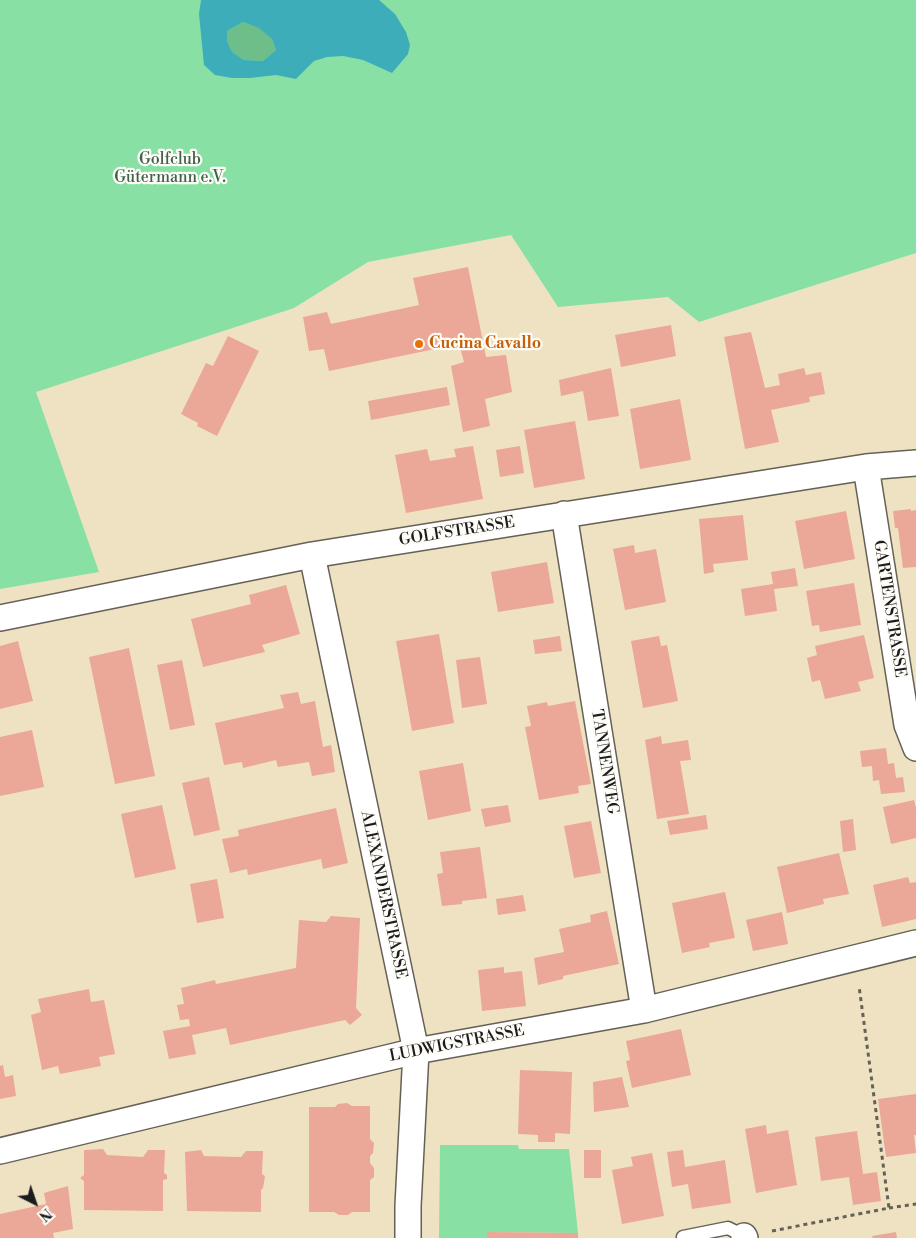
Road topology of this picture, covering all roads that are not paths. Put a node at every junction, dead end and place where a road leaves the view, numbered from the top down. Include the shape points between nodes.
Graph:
1 (916, 463) edge
2 (866, 467) junction
3 (564, 514) junction
4 (312, 556) junction
5 (0, 618) edge
6 (916, 748) edge
7 (916, 943) edge
8 (644, 1010) junction
9 (416, 1051) junction
10 (0, 1150) edge
11 (683, 1237) dead end
12 (744, 1237) edge
13 (408, 1238) edge

1 - 2 street, GOLFSTRASSE
2 - 3 street, GOLFSTRASSE
2 - 6 street, GARTENSTRASSE via 907,726
3 - 4 street, GOLFSTRASSE
3 - 8 street, TANNENWEG
4 - 5 street, GOLFSTRASSE
4 - 9 street, ALEXANDERSTRASSE
7 - 8 street, LUDWIGSTRASSE
8 - 9 street, LUDWIGSTRASSE
9 - 10 street, LUDWIGSTRASSE
9 - 13 street, ALEXANDERSTRASSE
11 - 12 lane via 728,1228

